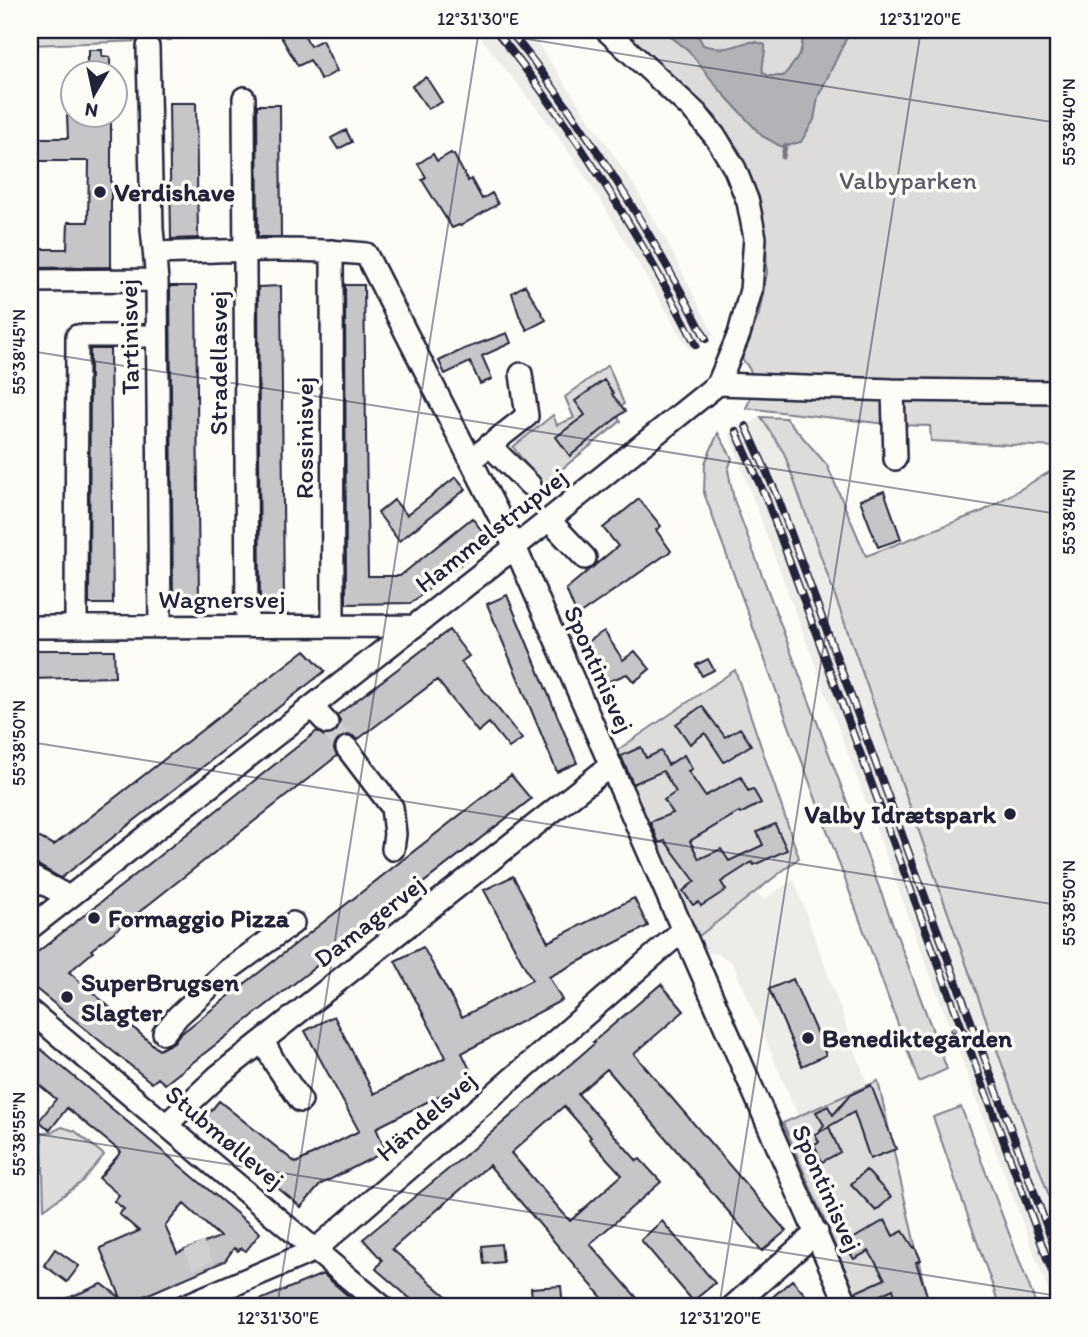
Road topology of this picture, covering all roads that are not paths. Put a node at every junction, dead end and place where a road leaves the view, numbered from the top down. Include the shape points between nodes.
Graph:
1 (606, 30) edge
2 (148, 47) dead end
3 (244, 98) dead end
4 (245, 250) junction
5 (331, 251) junction
6 (156, 253) junction
7 (157, 279) junction
8 (30, 281) edge
9 (157, 335) junction
10 (521, 374) dead end
11 (718, 384) junction
12 (893, 390) junction
13 (1058, 392) edge
14 (489, 445) junction
15 (895, 459) dead end
16 (471, 460) junction
17 (530, 485) dead end
18 (549, 520) junction
19 (515, 547) junction
20 (585, 558) dead end
21 (247, 626) junction
22 (333, 626) junction
23 (415, 626) junction
24 (30, 627) edge
25 (76, 627) junction
26 (160, 627) junction
27 (312, 706) junction
28 (327, 723) tunnel mouth
29 (347, 748) tunnel mouth
30 (611, 765) junction
31 (393, 849) dead end
32 (30, 876) edge
33 (69, 897) junction
34 (293, 923) dead end
35 (30, 928) edge
36 (683, 930) junction
37 (30, 1011) edge
38 (164, 1032) dead end
39 (263, 1041) junction
40 (301, 1101) dead end
41 (166, 1125) junction
42 (817, 1232) junction
43 (315, 1250) junction
44 (380, 1306) edge
45 (183, 1307) edge
46 (732, 1307) edge
47 (848, 1307) edge

1 - 11 street via 718,139 748,202 755,238 751,290
2 - 6 street, Tartinisvej
3 - 4 street, Stradellasvej
4 - 5 street, Spontinisvej
4 - 6 street, Spontinisvej
4 - 21 street, Stradellasvej
5 - 16 street, Spontinisvej via 366,254
5 - 22 street, Rossinisvej
6 - 7 street, Tartinisvej
7 - 8 street
7 - 9 street, Tartinisvej
9 - 25 street via 76,336
9 - 26 street, Tartinisvej
10 - 14 street via 527,416
11 - 12 street
11 - 18 street, Hammelstrupvej
12 - 13 street
12 - 15 street
14 - 16 street
14 - 17 street
16 - 19 street, Spontinisvej
18 - 19 street, Hammelstrupvej
18 - 20 street
19 - 23 street, Hammelstrupvej
19 - 30 street, Spontinisvej
21 - 22 street, Wagnersvej
21 - 26 street, Wagnersvej
22 - 23 street, Wagnersvej
23 - 27 street, Hammelstrupvej
24 - 25 street, Wagnersvej
25 - 26 street, Wagnersvej
27 - 28 street
27 - 33 street, Hammelstrupvej
29 - 31 street via 393,807
30 - 36 street, Spontinisvej
30 - 39 street, Damagervej
32 - 33 street
33 - 35 street, Hammelstrupvej
34 - 38 street via 228,970
36 - 42 street, Spontinisvej
36 - 43 street, Händelsvej
37 - 41 street, Stubmøllevej
39 - 40 street
39 - 41 street, Damagervej
41 - 43 street, Stubmøllevej
42 - 46 street
42 - 47 street, Spontinisvej
43 - 44 street, Stubmøllevej
43 - 45 street, Händelsvej

